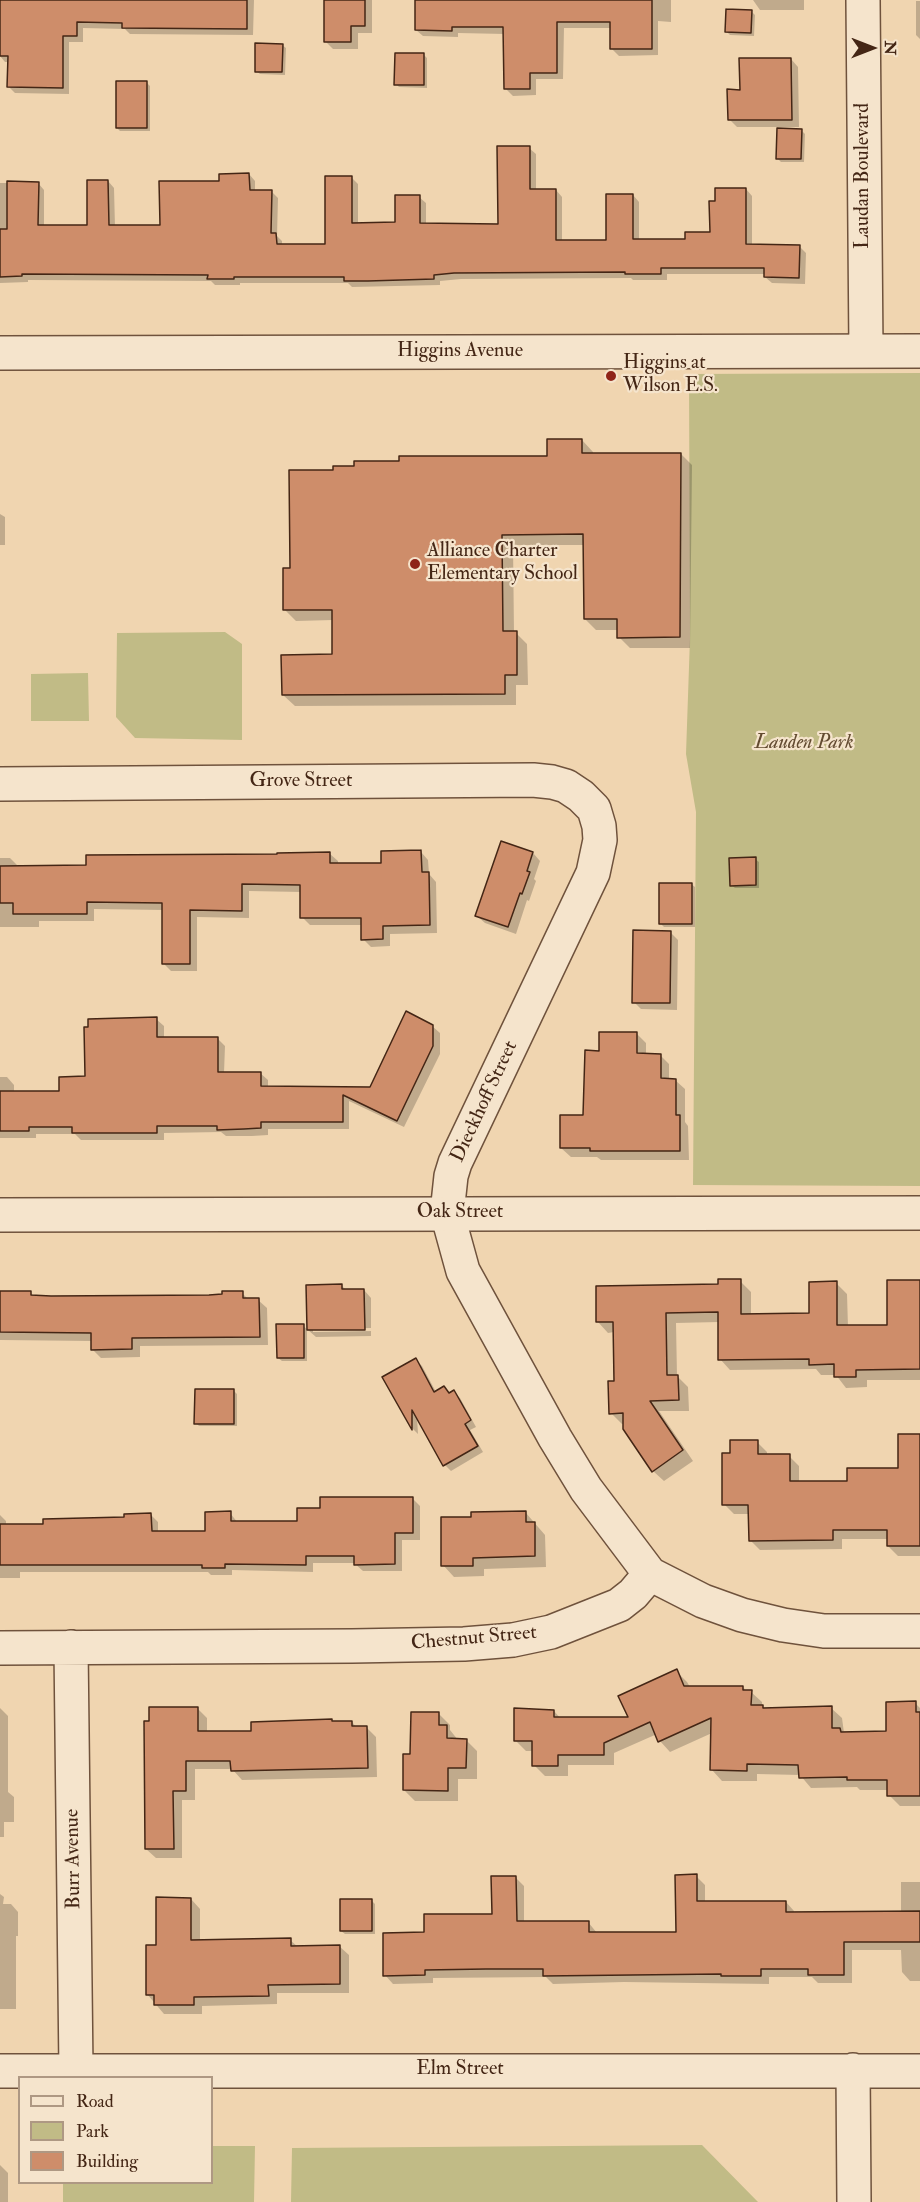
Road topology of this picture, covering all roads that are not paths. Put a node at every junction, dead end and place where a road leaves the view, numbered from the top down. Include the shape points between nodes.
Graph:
1 (863, 0) edge
2 (866, 351) junction
3 (920, 351) edge
4 (0, 353) edge
5 (0, 784) edge
6 (594, 809) joint
7 (447, 1213) junction
8 (920, 1213) edge
9 (0, 1215) edge
10 (650, 1574) junction
11 (920, 1631) edge
12 (71, 1647) junction
13 (0, 1648) edge
14 (76, 2070) junction
15 (853, 2070) junction
16 (0, 2071) edge
17 (920, 2071) edge
18 (854, 2202) edge

1 - 2 street, Laudan Boulevard
2 - 3 street, Higgins Avenue
2 - 4 street, Higgins Avenue
5 - 6 street, Grove Street via 533,780 566,786
6 - 7 street, Dieckhoff Street via 600,840 593,873 455,1163
7 - 8 street, Oak Street
7 - 9 street, Oak Street
7 - 10 street, Dieckhoff Street via 464,1271 555,1438 586,1489
10 - 11 street via 703,1601 783,1625 824,1631
10 - 12 street, Chestnut Street via 619,1605 551,1632 513,1640 363,1646
12 - 13 street, Chestnut Street
12 - 14 street, Burr Avenue
14 - 15 street, Elm Street
14 - 16 street, Elm Street
15 - 17 street, Elm Street
15 - 18 street

